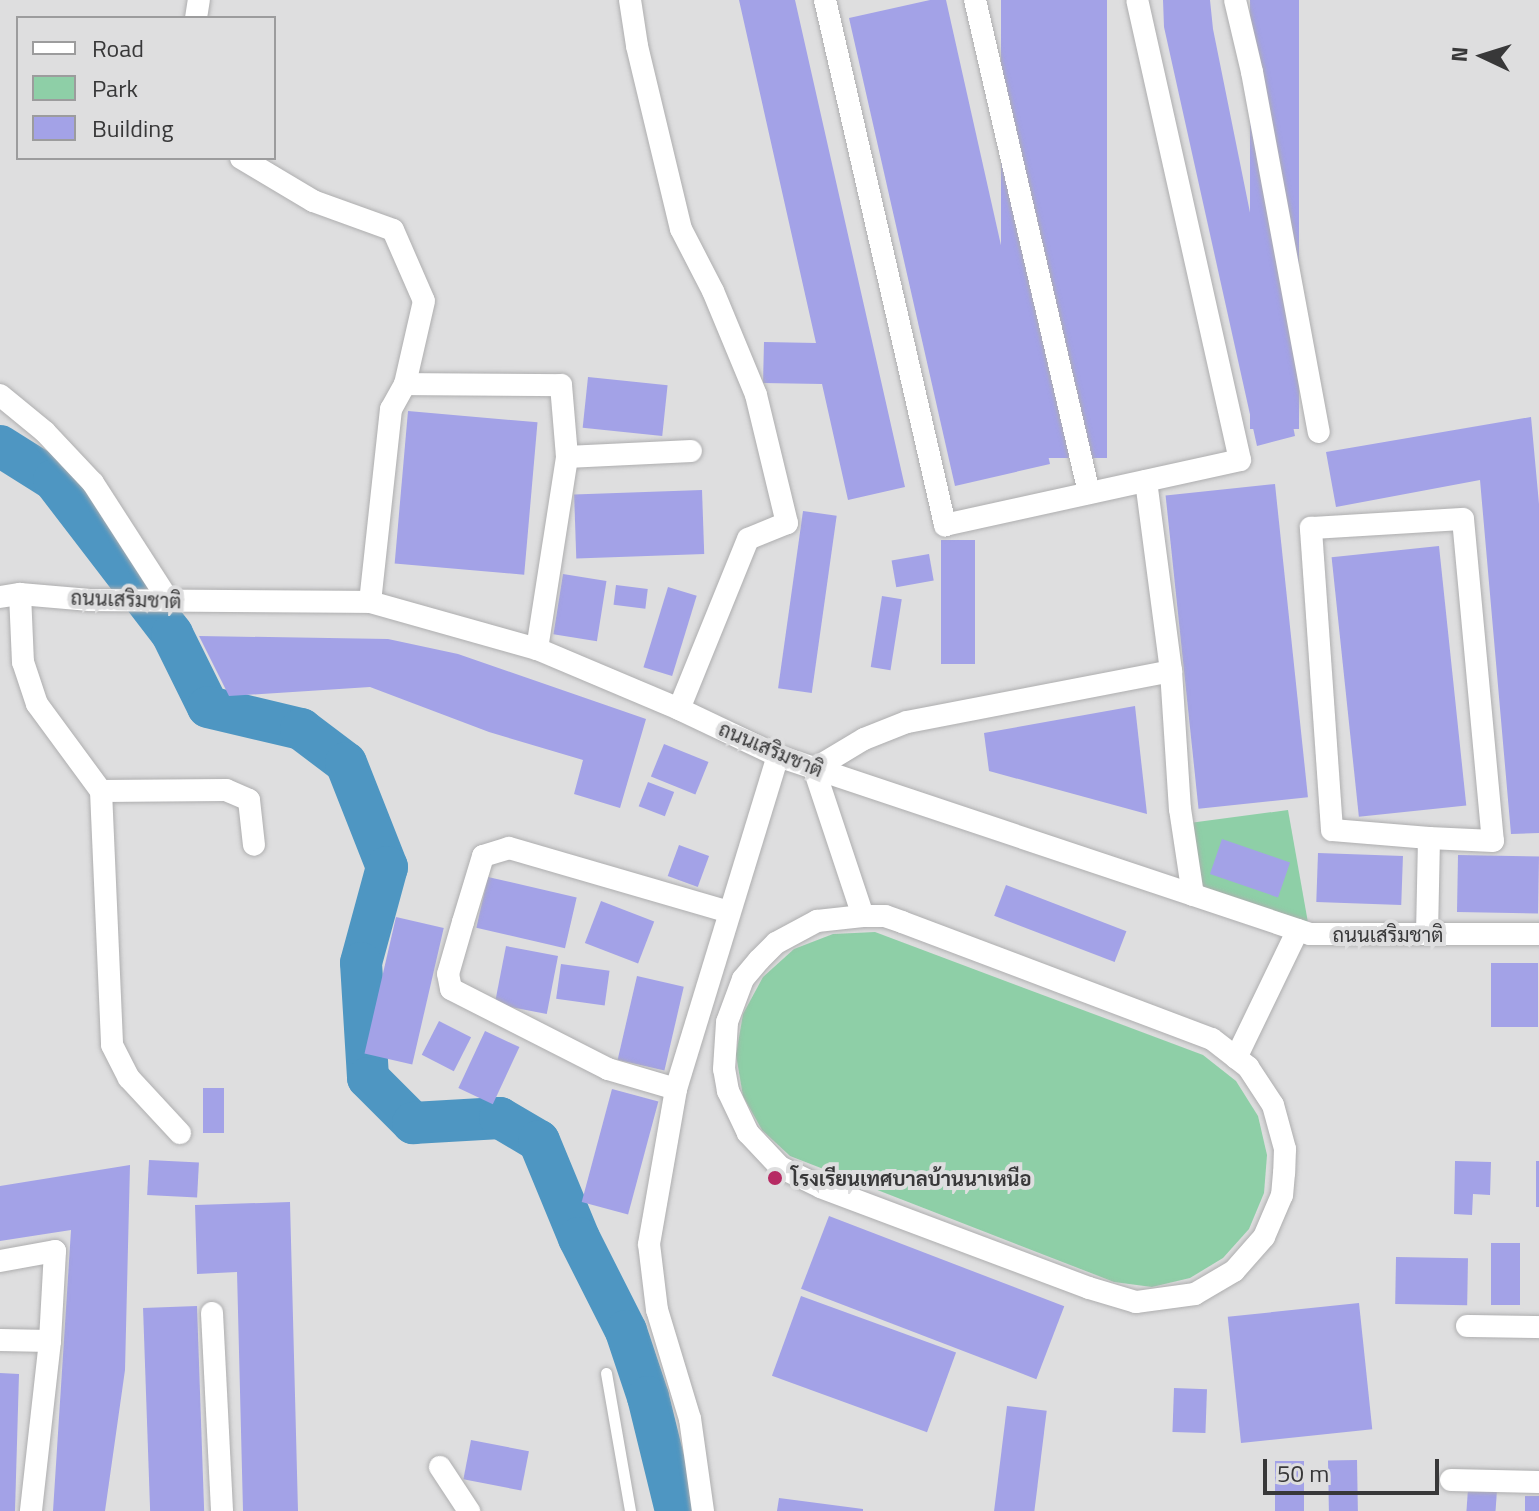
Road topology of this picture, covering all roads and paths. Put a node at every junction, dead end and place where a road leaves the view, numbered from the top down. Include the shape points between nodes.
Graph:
1 (630, 0) edge
2 (826, 0) edge
3 (975, 0) edge
4 (1137, 0) edge
5 (1235, 0) edge
6 (244, 160) edge
7 (405, 384) junction
8 (0, 395) edge
9 (1319, 432) dead end
10 (691, 451) dead end
11 (567, 457) junction
12 (1146, 481) junction
13 (1089, 493) junction
14 (10, 595) edge
15 (167, 598) junction
16 (370, 602) junction
17 (537, 649) junction
18 (1171, 671) junction
19 (679, 709) junction
20 (778, 756) junction
21 (814, 769) junction
22 (101, 791) junction
23 (1429, 838) junction
24 (254, 845) dead end
25 (1193, 895) junction
26 (729, 912) junction
27 (863, 916) junction
28 (1298, 930) junction
29 (1427, 934) junction
30 (1539, 934) edge
31 (1236, 1058) junction
32 (676, 1089) junction
33 (180, 1133) dead end
34 (0, 1261) edge
35 (212, 1313) dead end
36 (1467, 1326) dead end
37 (1539, 1327) edge
38 (0, 1340) edge
39 (50, 1341) junction
40 (606, 1373) dead end
41 (440, 1467) dead end
42 (1451, 1480) dead end
43 (1539, 1482) edge
44 (31, 1511) edge
45 (222, 1511) edge
46 (469, 1511) edge
47 (630, 1511) edge
48 (703, 1511) edge

1 - 19 street via 681,229 756,395 787,523 748,539
2 - 13 street via 945,525
3 - 13 street
4 - 12 street via 1240,460
5 - 9 street
6 - 7 street via 313,201 393,230 424,301
7 - 11 street via 561,385
7 - 16 street via 391,409
8 - 15 street via 45,432 93,483
10 - 11 street
11 - 17 street
12 - 13 street
12 - 18 street
14 - 15 street, ถนนเสริมชาติ
14 - 22 street via 37,704
15 - 16 street, ถนนเสริมชาติ
16 - 17 street, ถนนเสริมชาติ
17 - 19 street, ถนนเสริมชาติ
18 - 21 street via 907,722 864,739
18 - 25 street via 1180,809
19 - 20 street, ถนนเสริมชาติ
20 - 21 street, ถนนเสริมชาติ
20 - 26 street
21 - 25 street, ถนนเสริมชาติ
21 - 27 street
22 - 24 street via 226,790 249,800
22 - 33 street via 112,1045 129,1078
23 - 23 street via 1332,830 1311,528 1463,519 1493,841
23 - 29 street
25 - 28 street, ถนนเสริมชาติ
26 - 32 street
26 - 32 street via 509,848 483,856 463,922 448,974 451,989 608,1069
27 - 31 street via 885,916 1212,1039
27 - 31 street via 817,921 776,943 759,960 743,979 727,1022 724,1069 748,1133 780,1167 895,1215 1115,1297 1150,1303 1195,1294 1234,1271 1249,1255 1264,1237 1282,1195 1285,1149 1273,1105
28 - 29 street, ถนนเสริมชาติ
28 - 31 street
29 - 30 street, ถนนเสริมชาติ
32 - 48 street via 649,1244 657,1310 690,1419
34 - 39 street via 55,1251
35 - 45 street
36 - 37 street
38 - 39 street
39 - 44 street
40 - 47 lane
41 - 46 street
42 - 43 street

